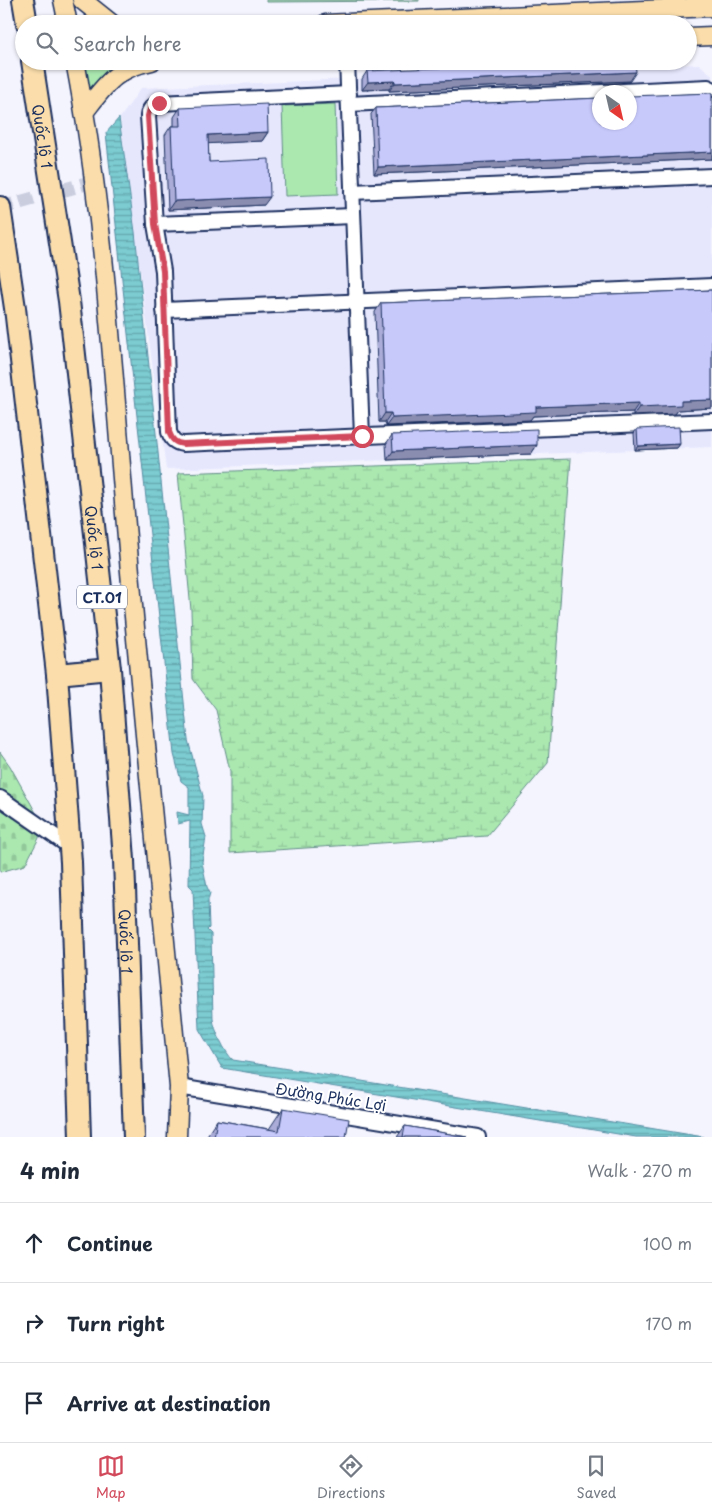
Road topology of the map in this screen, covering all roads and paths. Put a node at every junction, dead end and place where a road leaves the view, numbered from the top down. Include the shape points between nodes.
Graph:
1 (23, 0) edge
2 (63, 0) edge
3 (82, 0) edge
4 (712, 7) edge
5 (25, 15) edge
6 (66, 15) edge
7 (101, 15) edge
8 (530, 15) edge
9 (712, 36) edge
10 (697, 37) edge
11 (33, 70) edge
12 (77, 70) edge
13 (125, 70) edge
14 (347, 70) edge
15 (712, 89) edge
16 (349, 99) junction
17 (85, 111) junction
18 (712, 176) edge
19 (352, 192) junction
20 (0, 207) edge
21 (353, 216) junction
22 (155, 224) junction
23 (712, 286) edge
24 (357, 302) junction
25 (164, 310) junction
26 (712, 420) edge
27 (362, 436) junction
28 (110, 669) junction
29 (57, 674) junction
30 (0, 798) edge
31 (69, 846) junction
32 (179, 1087) junction
33 (80, 1137) edge
34 (134, 1137) edge
35 (178, 1137) edge
36 (478, 1137) edge

1 - 5 highway
2 - 6 main road
3 - 7 main road
4 - 8 main road
9 - 10 main road
11 - 28 highway, Quốc lộ 1 / CT.01 via 69,301
12 - 17 main road
13 - 17 main road via 104,86
14 - 16 street
15 - 16 street
16 - 19 street
16 - 22 street via 153,105 148,116
17 - 32 main road via 109,309 126,526
18 - 19 street
19 - 21 street
20 - 29 highway via 15,308
21 - 22 street
21 - 24 street
22 - 25 street via 163,271
23 - 24 street
24 - 25 street
24 - 27 street
25 - 27 street via 169,432 176,443
26 - 27 street
28 - 29 highway
28 - 34 highway, Quốc lộ 1 / CT.01 via 124,860
29 - 31 highway
30 - 31 street
31 - 33 highway
32 - 35 main road
32 - 36 street, Đường Phúc Lợi

